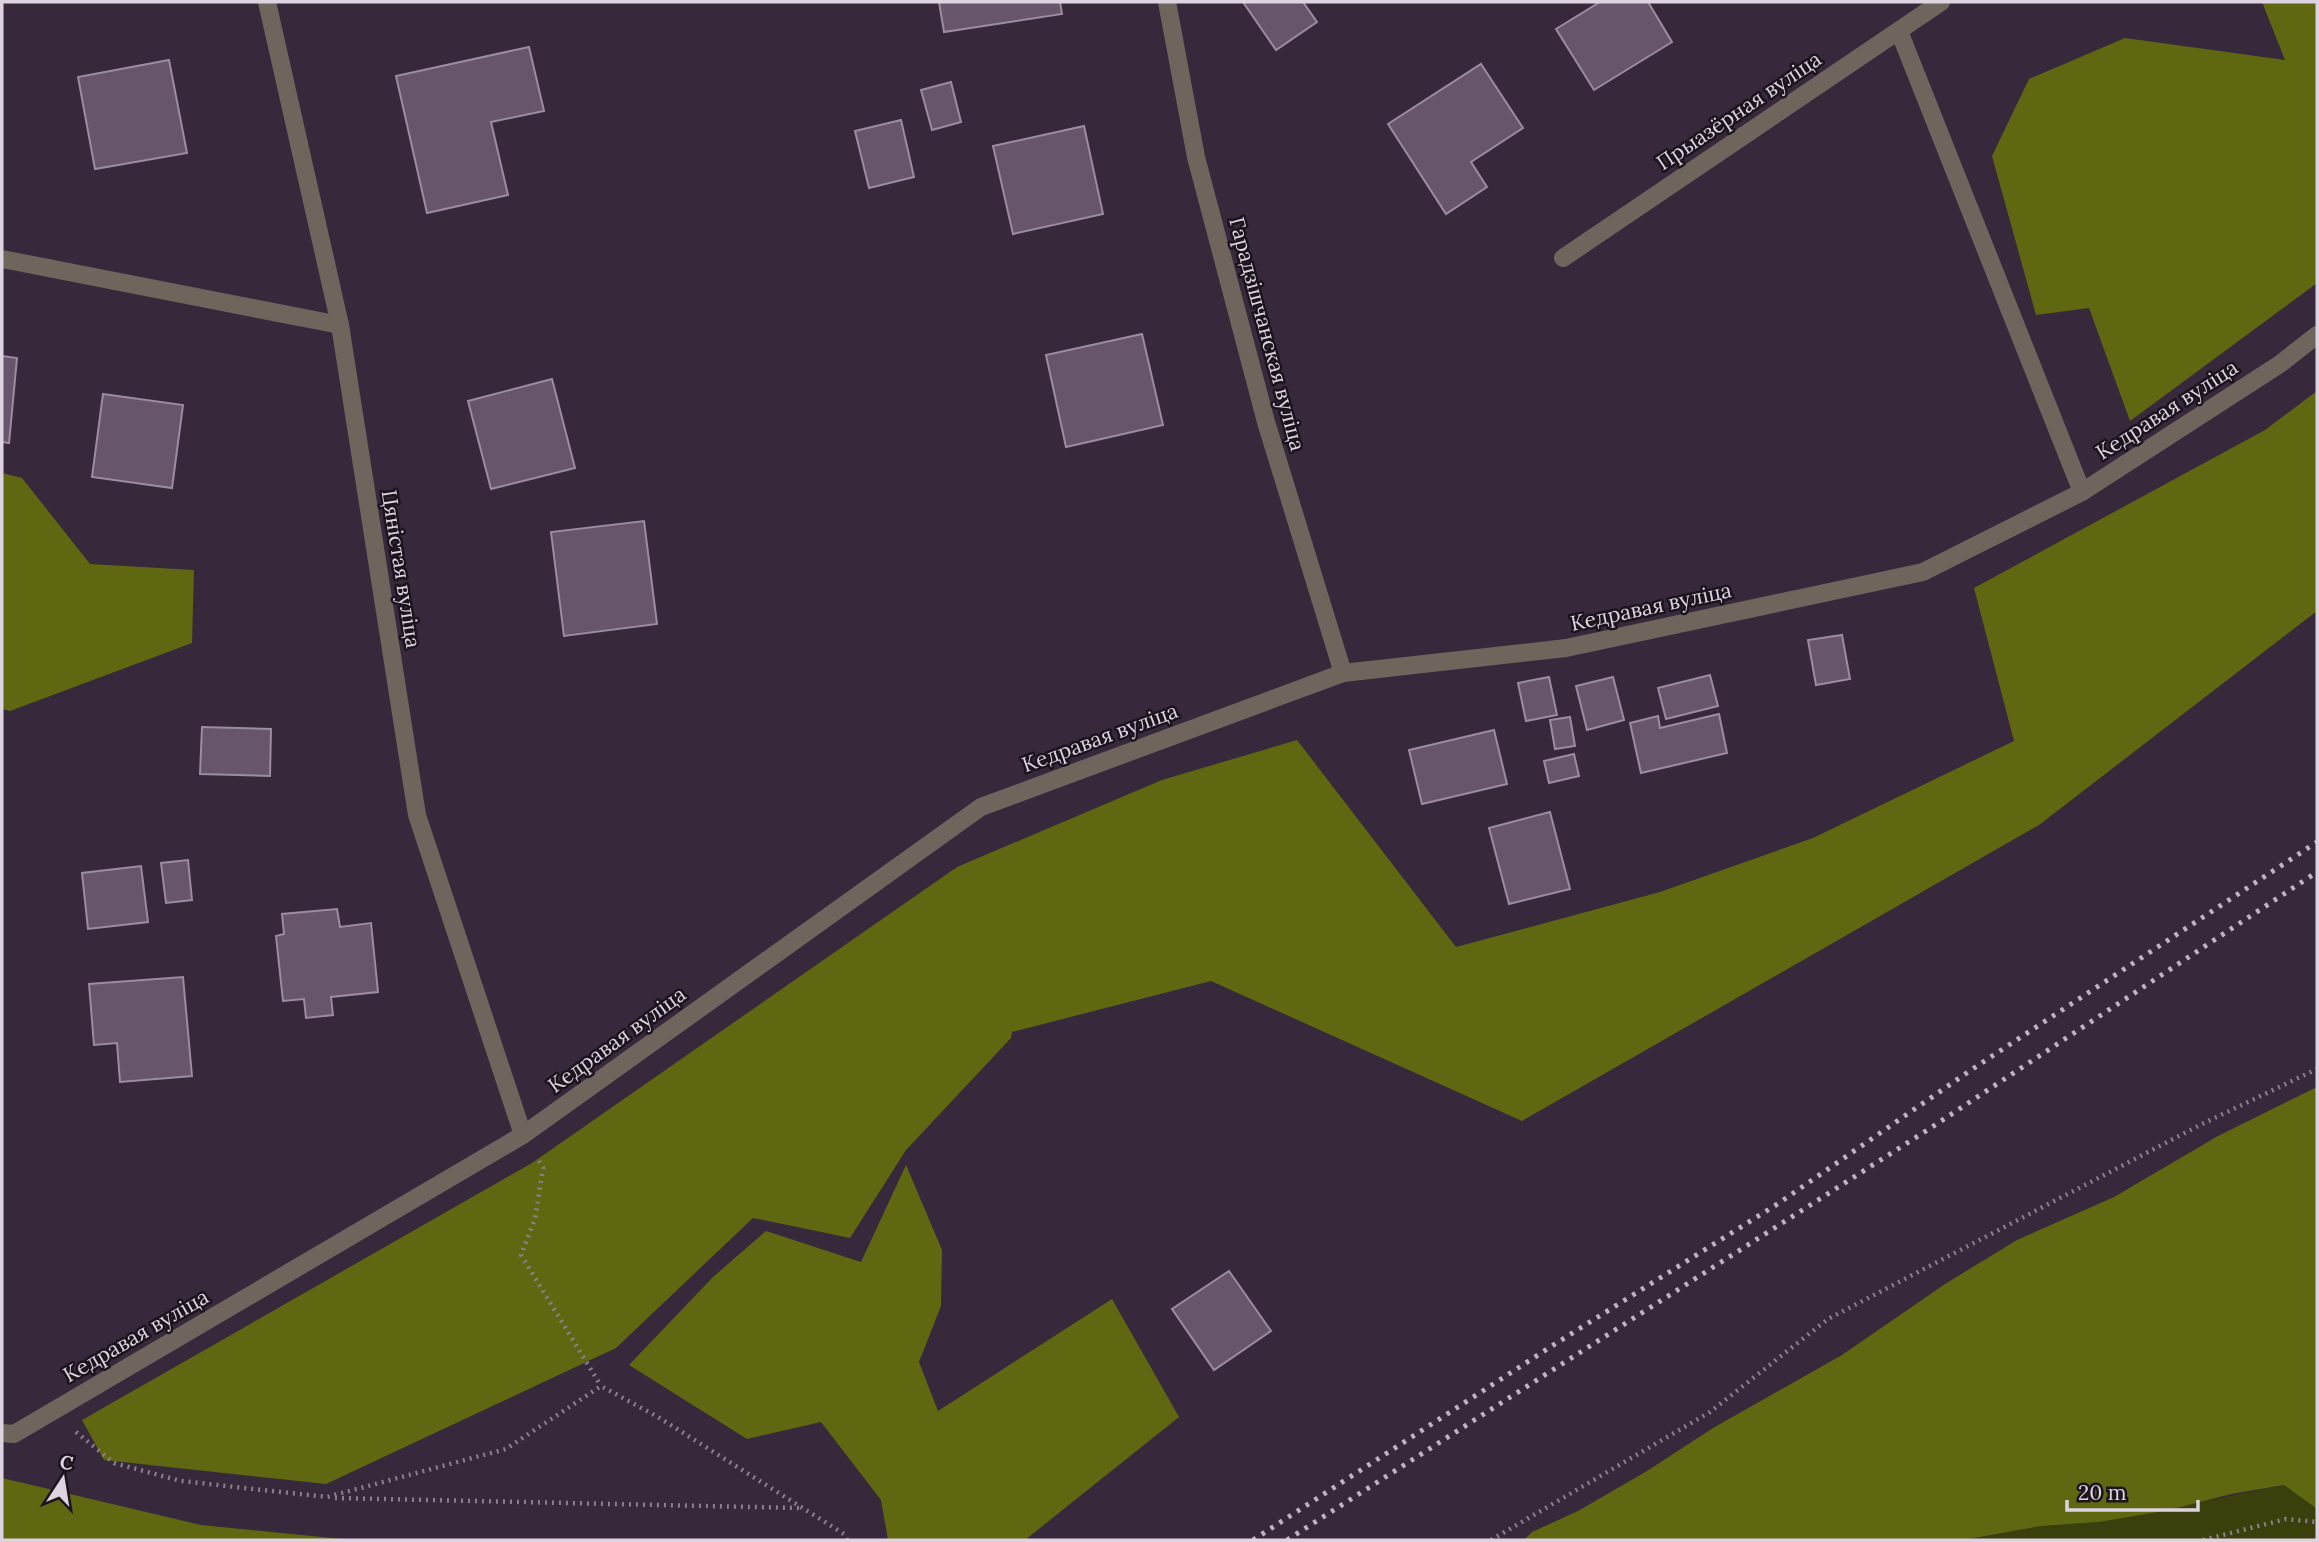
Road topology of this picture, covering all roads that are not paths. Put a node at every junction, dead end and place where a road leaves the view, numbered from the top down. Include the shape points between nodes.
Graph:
1 (267, 2) edge
2 (1167, 2) edge
3 (1941, 2) edge
4 (1899, 31) junction
5 (1563, 258) dead end
6 (2, 259) edge
7 (340, 325) junction
8 (2317, 335) edge
9 (2082, 492) junction
10 (1343, 673) junction
11 (523, 1135) junction
12 (2, 1433) edge

1 - 7 street, Цяністая вуліца
2 - 10 street, Гарадзішчанская вуліца via 1196,157 1266,422
3 - 4 street, Прыазёрная вуліца
4 - 5 street, Прыазёрная вуліца
4 - 9 street
6 - 7 street
7 - 11 street, Цяністая вуліца via 416,815
8 - 9 street, Кедравая вуліца via 2280,364
9 - 10 street, Кедравая вуліца via 1923,572 1566,648
10 - 11 street, Кедравая вуліца via 981,807
11 - 12 street, Кедравая вуліца via 14,1434

